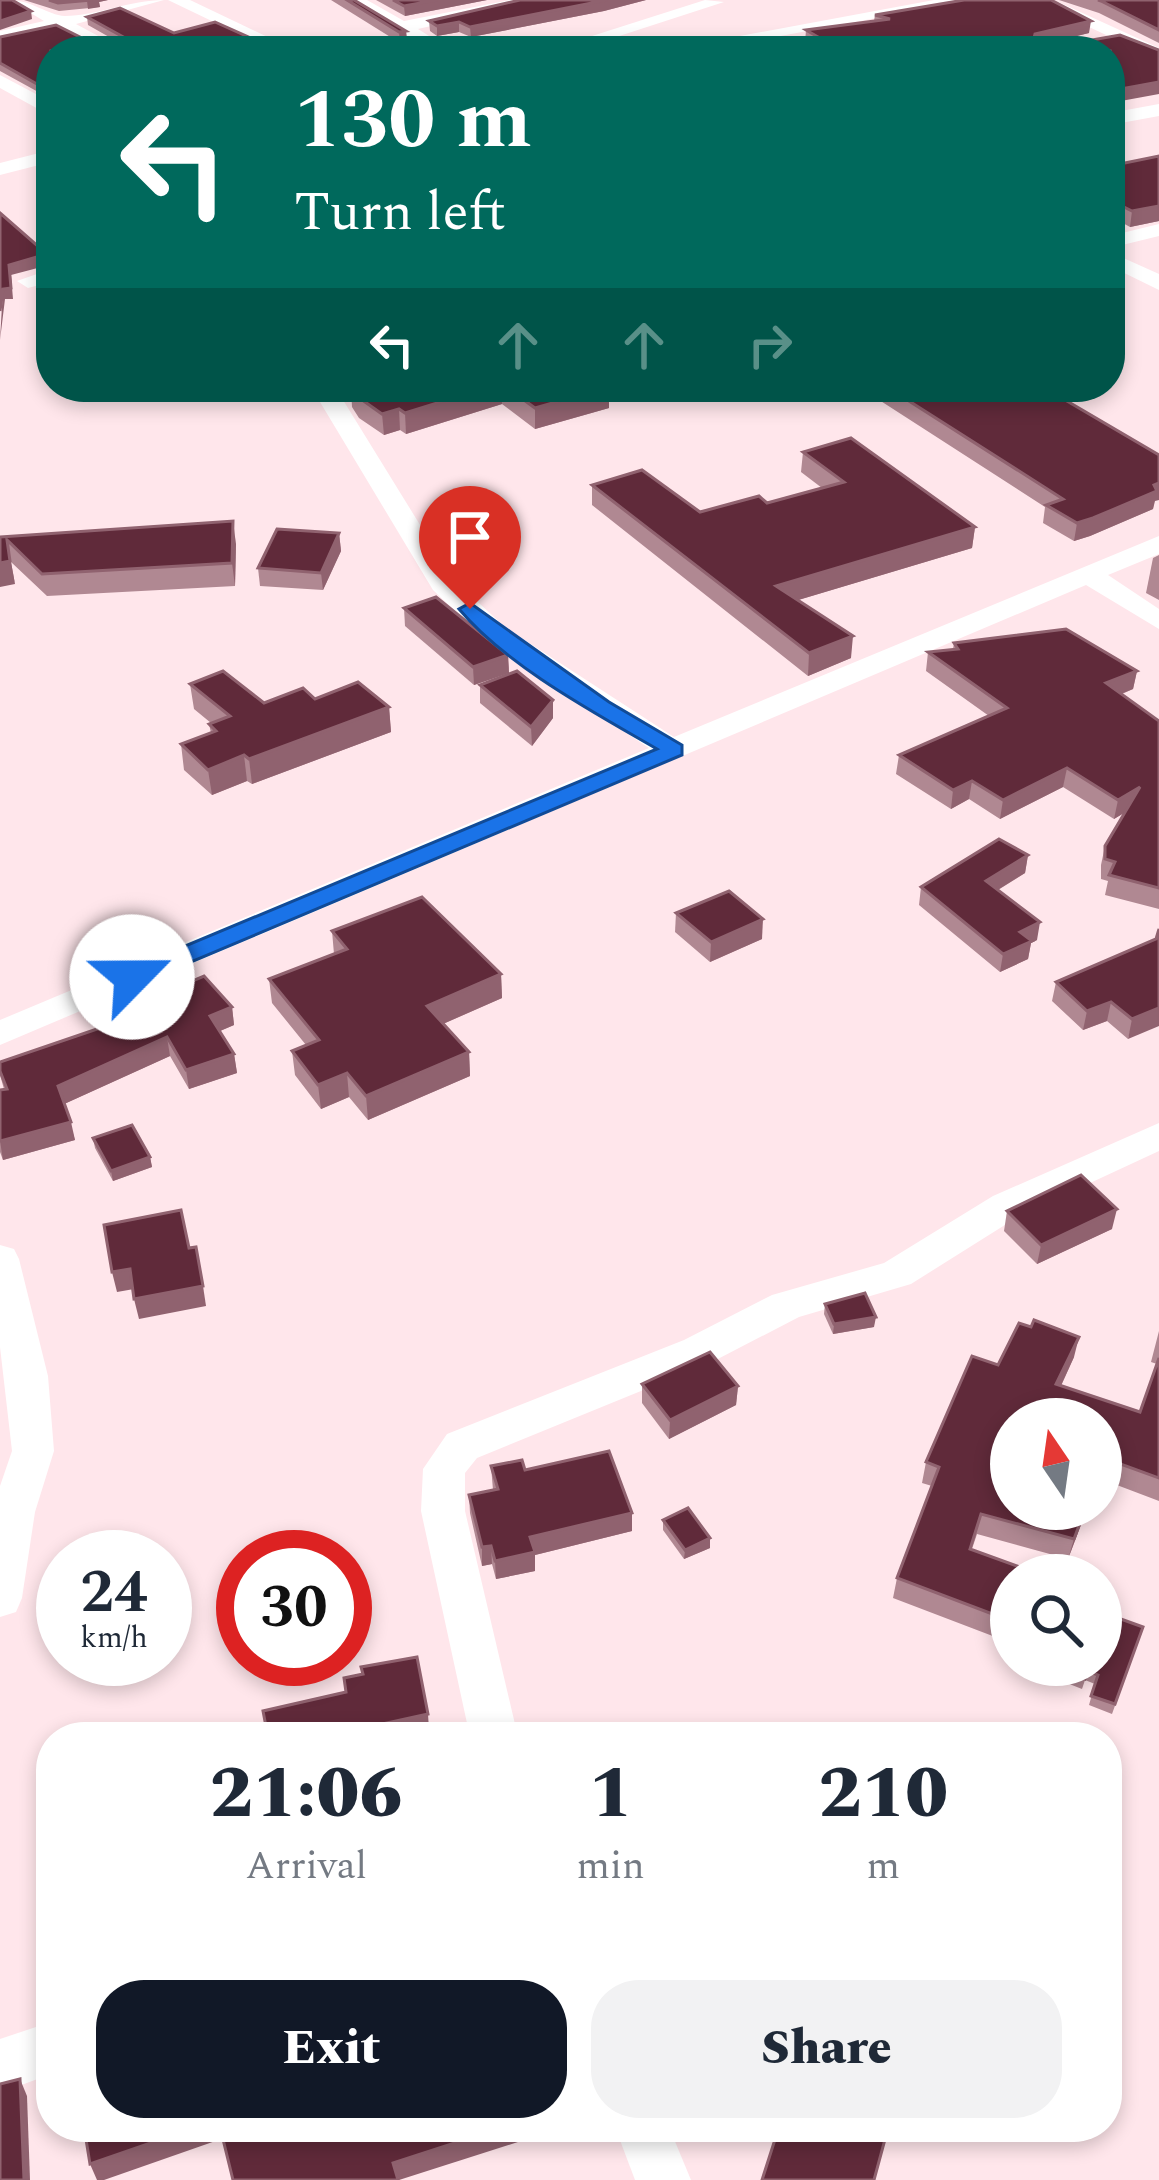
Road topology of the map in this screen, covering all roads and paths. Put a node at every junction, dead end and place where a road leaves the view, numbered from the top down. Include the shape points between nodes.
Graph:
1 (17, 0) edge
2 (156, 0) edge
3 (176, 0) edge
4 (355, 0) edge
5 (535, 0) edge
6 (964, 0) edge
7 (1040, 0) edge
8 (716, 2) edge
9 (62, 22) junction
10 (401, 26) junction
11 (1159, 31) edge
12 (0, 36) edge
13 (89, 36) edge
14 (255, 36) edge
15 (414, 36) edge
16 (604, 36) edge
17 (752, 36) edge
18 (1119, 36) edge
19 (1125, 36) edge
20 (1125, 39) edge
21 (1159, 55) edge
22 (0, 80) edge
23 (36, 101) edge
24 (1159, 110) edge
25 (1125, 116) edge
26 (36, 160) edge
27 (0, 169) edge
28 (1159, 230) edge
29 (1125, 238) edge
30 (1125, 266) edge
31 (1159, 283) edge
32 (333, 402) edge
33 (1159, 544) edge
34 (1091, 576) junction
35 (1159, 621) edge
36 (674, 750) junction
37 (0, 1033) edge
38 (1159, 1136) edge
39 (0, 1259) edge
40 (0, 1598) edge
41 (491, 1722) edge
42 (36, 2053) edge
43 (0, 2066) edge
44 (648, 2142) edge
45 (663, 2180) edge

1 - 9 street
2 - 9 street
3 - 14 street
4 - 10 street
5 - 10 street
6 - 17 street
7 - 18 street
8 - 16 street
9 - 12 street
9 - 13 street
10 - 15 street
11 - 19 street
20 - 21 street
22 - 23 street
24 - 25 street
26 - 27 street
28 - 29 street
30 - 31 street
32 - 36 street via 443,584 496,634
33 - 34 street
34 - 35 street
34 - 36 street
36 - 37 street
38 - 41 street via 1006,1206 897,1274 786,1306 698,1351 462,1446 444,1468 443,1511
39 - 40 street via 27,1376 33,1451 13,1512
42 - 43 street
44 - 45 street

